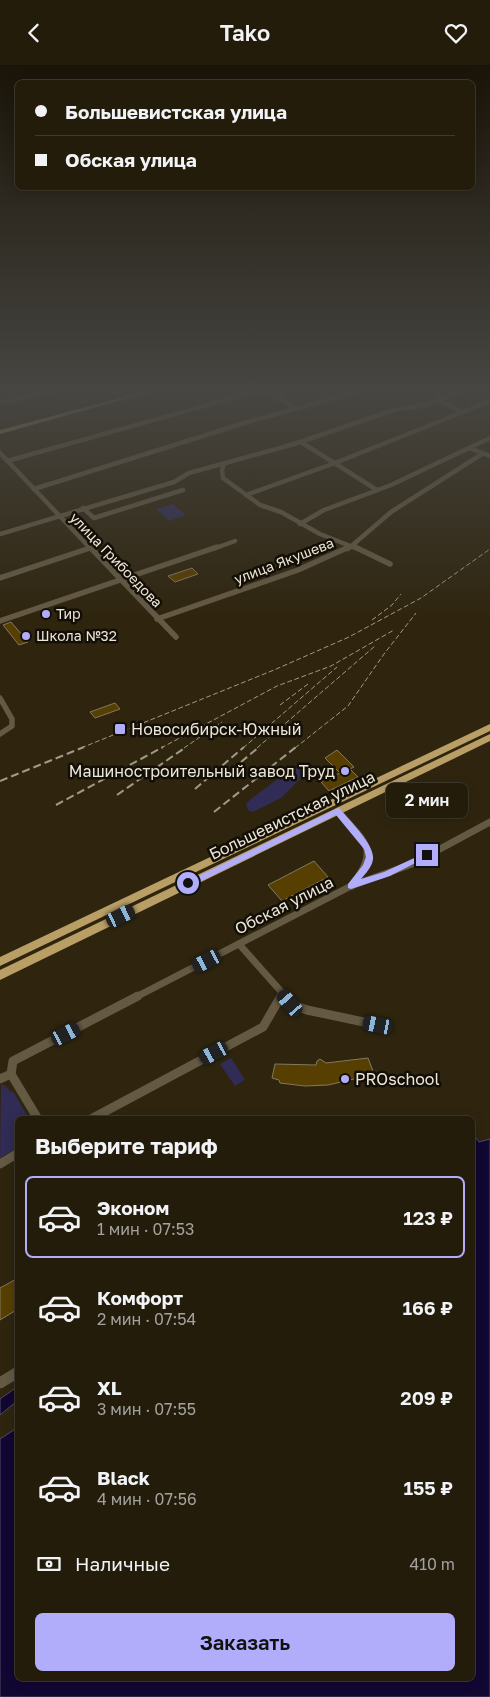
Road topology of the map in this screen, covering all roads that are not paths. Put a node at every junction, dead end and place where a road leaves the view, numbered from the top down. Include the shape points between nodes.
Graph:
1 (10, 464) edge
2 (112, 464) edge
3 (224, 464) joint
4 (331, 464) edge
5 (336, 464) edge
6 (434, 464) edge
7 (466, 464) edge
8 (34, 489) junction
9 (183, 489) dead end
10 (377, 490) junction
11 (246, 495) junction
12 (83, 508) junction
13 (58, 516) junction
14 (300, 524) junction
15 (0, 534) edge
16 (236, 541) dead end
17 (351, 545) junction
18 (90, 548) junction
19 (390, 564) dead end
20 (0, 578) edge
21 (122, 581) junction
22 (157, 619) junction
23 (0, 621) edge
24 (176, 637) dead end
25 (0, 698) edge
26 (490, 727) edge
27 (3, 733) edge
28 (490, 737) edge
29 (338, 811) junction
30 (490, 821) edge
31 (351, 886) junction
32 (239, 944) junction
33 (0, 962) edge
34 (0, 975) edge
35 (282, 995) junction
36 (378, 1025) dead end
37 (11, 1074) junction
38 (0, 1079) edge
39 (36, 1116) edge
40 (97, 1116) edge
41 (15, 1155) edge
42 (0, 1163) edge
43 (15, 1374) edge
44 (0, 1383) edge

1 - 8 street, улица Грибоедова
2 - 8 street
3 - 11 street via 223,478
3 - 12 street
4 - 11 street
5 - 10 street
6 - 10 street
7 - 17 street, улица Якушева via 392,512
8 - 13 street, улица Грибоедова
9 - 12 street via 94,518
10 - 14 street via 324,509
11 - 14 street
12 - 13 street
13 - 15 street
13 - 18 street, улица Грибоедова
14 - 17 street
16 - 21 street
17 - 19 street
17 - 22 street, улица Якушева via 296,571
18 - 20 street
18 - 21 street, улица Грибоедова
21 - 22 street, улица Грибоедова
21 - 23 street
22 - 24 street, улица Грибоедова
25 - 27 street via 12,719 12,726
26 - 33 highway, Большевистская улица
28 - 29 highway, Большевистская улица
29 - 31 street via 368,849 370,857
29 - 34 highway, Большевистская улица
30 - 31 street, Обская улица via 412,864
31 - 32 street, Обская улица
32 - 35 street
32 - 37 street, Обская улица via 13,1061
35 - 36 street via 303,1009
35 - 40 street via 263,1027
37 - 38 street
37 - 39 street
41 - 42 street
43 - 44 street

